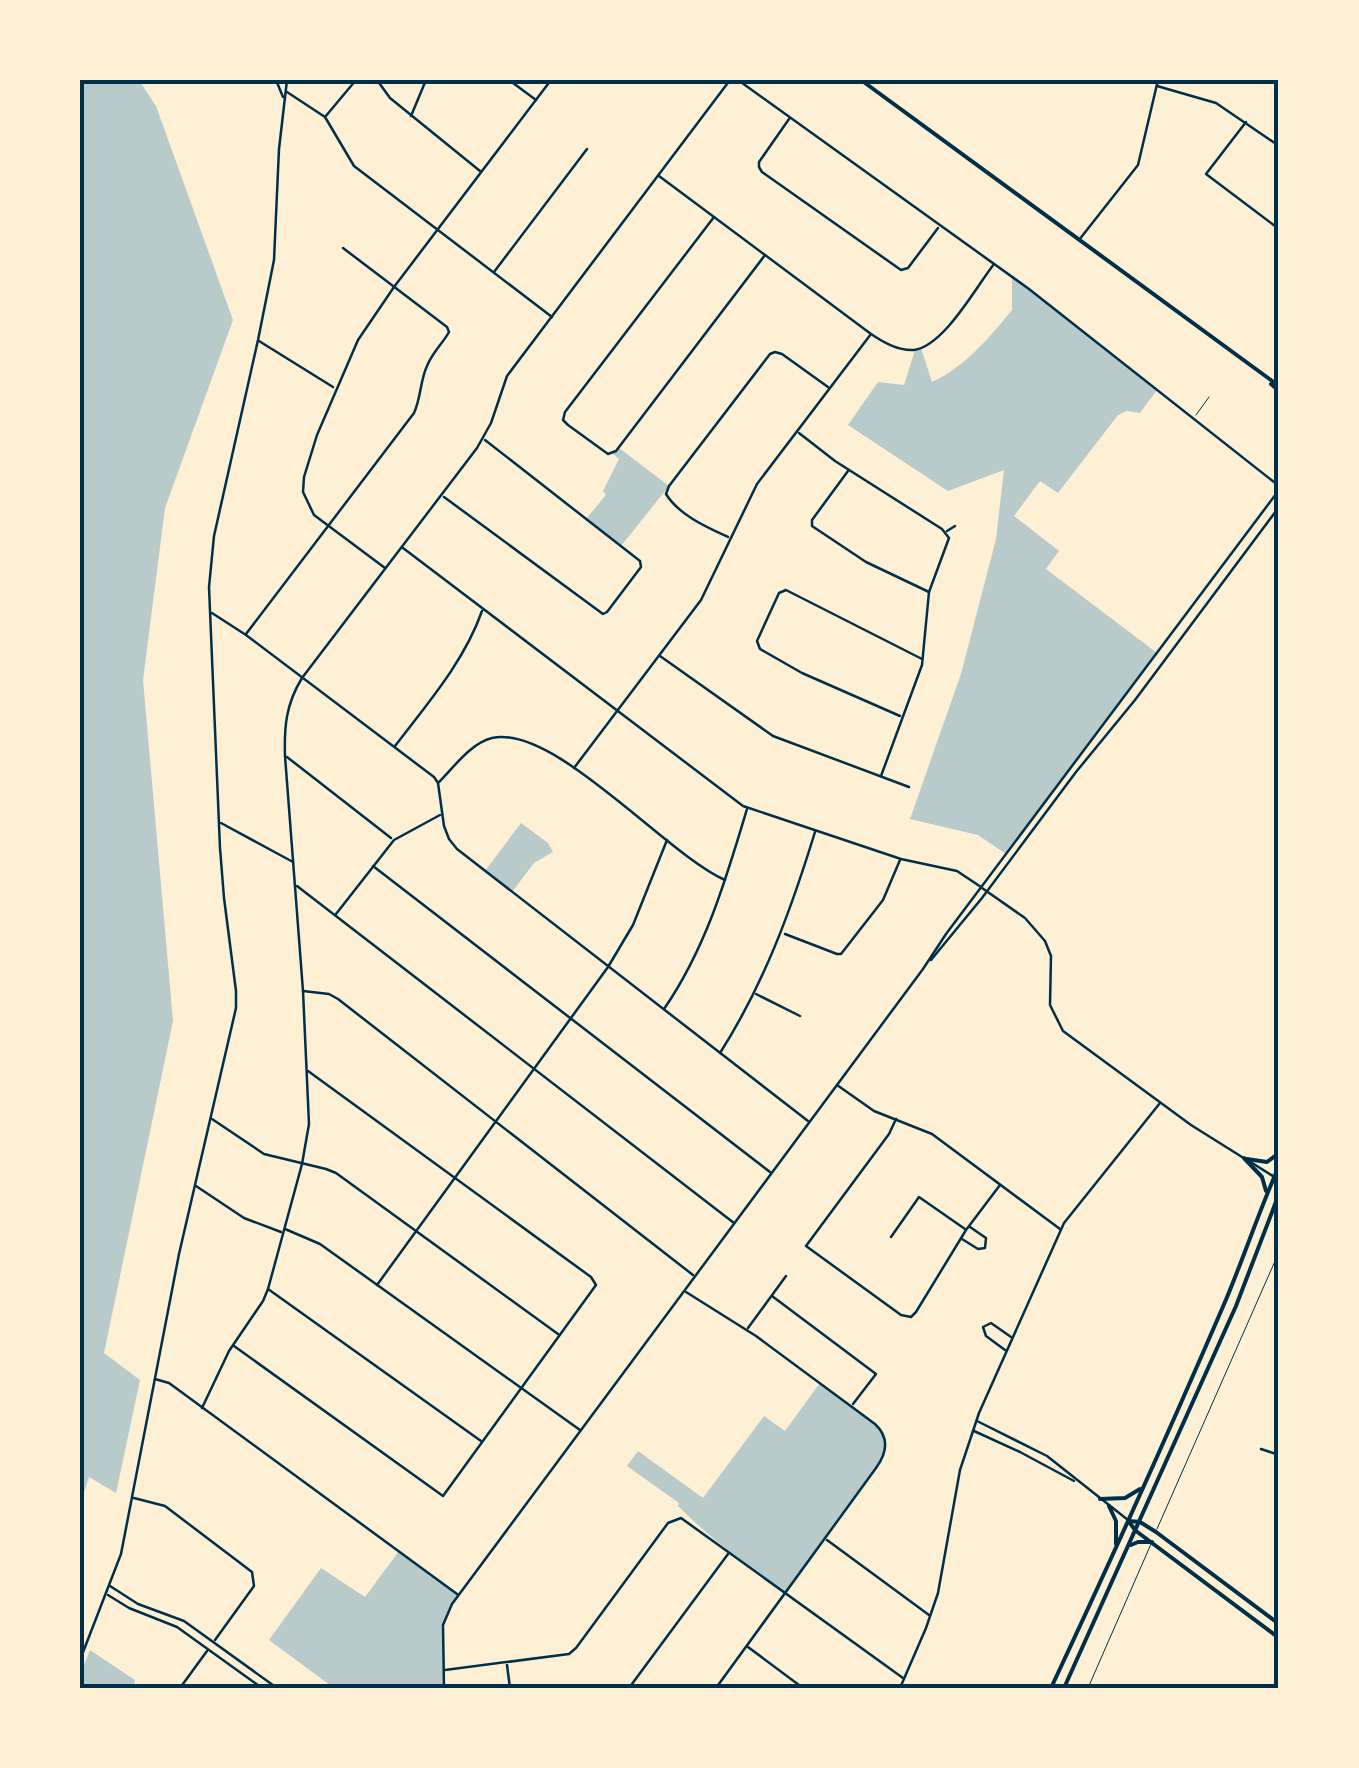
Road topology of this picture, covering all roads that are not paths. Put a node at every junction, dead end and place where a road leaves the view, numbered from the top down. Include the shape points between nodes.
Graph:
1 (276, 80) edge
2 (287, 80) edge
3 (356, 80) edge
4 (377, 80) edge
5 (426, 80) edge
6 (510, 80) edge
7 (552, 80) edge
8 (730, 80) edge
9 (738, 80) edge
10 (862, 80) edge
11 (1158, 80) edge
12 (1156, 86) junction
13 (286, 91) junction
14 (284, 100) junction
15 (536, 100) junction
16 (411, 116) junction
17 (325, 117) junction
18 (790, 118) junction
19 (1246, 122) junction
20 (1279, 146) edge
21 (587, 149) dead end
22 (482, 173) junction
23 (658, 175) junction
24 (714, 217) junction
25 (940, 226) junction
26 (1279, 229) edge
27 (438, 230) junction
28 (1079, 240) junction
29 (343, 248) dead end
30 (765, 255) junction
31 (994, 264) junction
32 (494, 272) junction
33 (394, 288) junction
34 (552, 317) junction
35 (870, 334) junction
36 (258, 340) junction
37 (830, 388) junction
38 (1279, 388) edge
39 (336, 389) junction
40 (1209, 398) dead end
41 (1194, 418) junction
42 (796, 432) junction
43 (483, 439) junction
44 (849, 470) junction
45 (1279, 488) edge
46 (442, 496) junction
47 (1279, 507) edge
48 (328, 526) junction
49 (955, 526) dead end
50 (946, 532) junction
51 (730, 538) junction
52 (402, 547) junction
53 (386, 569) junction
54 (929, 592) junction
55 (482, 610) junction
56 (212, 613) junction
57 (246, 636) junction
58 (659, 656) junction
59 (923, 660) junction
60 (302, 678) junction
61 (616, 712) junction
62 (902, 717) junction
63 (395, 746) junction
64 (286, 756) junction
65 (574, 768) junction
66 (881, 776) junction
67 (438, 783) junction
68 (909, 787) dead end
69 (748, 808) junction
70 (442, 814) junction
71 (220, 822) junction
72 (815, 830) junction
73 (394, 840) junction
74 (667, 840) junction
75 (901, 859) junction
76 (293, 862) junction
77 (373, 866) junction
78 (725, 880) junction
79 (296, 885) junction
80 (981, 887) junction
81 (987, 891) junction
82 (335, 916) junction
83 (782, 933) junction
84 (608, 967) junction
85 (923, 968) junction
86 (302, 991) junction
87 (755, 993) junction
88 (664, 1010) junction
89 (800, 1016) dead end
90 (571, 1018) junction
91 (720, 1053) junction
92 (534, 1068) junction
93 (307, 1071) junction
94 (837, 1084) junction
95 (1160, 1102) junction
96 (212, 1119) junction
97 (896, 1119) junction
98 (495, 1121) junction
99 (809, 1122) junction
100 (1279, 1154) edge
101 (1244, 1158) junction
102 (302, 1164) junction
103 (1279, 1166) edge
104 (771, 1173) junction
105 (453, 1178) junction
106 (1277, 1178) edge
107 (195, 1185) junction
108 (1000, 1185) junction
109 (1279, 1194) edge
110 (1266, 1196) junction
111 (734, 1223) junction
112 (968, 1228) junction
113 (1061, 1230) junction
114 (284, 1231) junction
115 (416, 1231) junction
116 (891, 1237) dead end
117 (961, 1238) junction
118 (1279, 1252) edge
119 (694, 1276) junction
120 (786, 1276) dead end
121 (377, 1285) junction
122 (268, 1289) junction
123 (684, 1290) junction
124 (772, 1296) junction
125 (747, 1330) junction
126 (559, 1334) junction
127 (1012, 1338) junction
128 (233, 1345) junction
129 (1007, 1351) junction
130 (1198, 1362) junction
131 (1208, 1366) junction
132 (155, 1379) junction
133 (521, 1388) junction
134 (852, 1406) junction
135 (202, 1408) junction
136 (976, 1420) junction
137 (580, 1430) junction
138 (973, 1431) junction
139 (482, 1442) junction
140 (1261, 1449) dead end
141 (1279, 1455) edge
142 (1080, 1484) junction
143 (1143, 1486) junction
144 (131, 1498) junction
145 (1100, 1500) junction
146 (1109, 1506) junction
147 (1129, 1521) junction
148 (1140, 1522) junction
149 (1136, 1531) junction
150 (1156, 1532) junction
151 (825, 1538) junction
152 (1152, 1542) junction
153 (1128, 1549) junction
154 (1115, 1551) junction
155 (729, 1553) junction
156 (110, 1586) junction
157 (785, 1593) junction
158 (107, 1594) junction
159 (458, 1595) junction
160 (930, 1616) junction
161 (1279, 1624) edge
162 (1279, 1638) edge
163 (214, 1641) junction
164 (746, 1646) junction
165 (208, 1649) junction
166 (80, 1660) edge
167 (507, 1664) junction
168 (444, 1670) junction
169 (904, 1678) junction
170 (180, 1688) edge
171 (262, 1688) edge
172 (277, 1688) edge
173 (444, 1688) edge
174 (510, 1688) edge
175 (630, 1688) edge
176 (716, 1688) edge
177 (801, 1688) edge
178 (900, 1688) edge
179 (1051, 1688) edge
180 (1064, 1688) edge
181 (1088, 1688) edge

1 - 14 street
2 - 13 street
3 - 17 street
4 - 16 street
5 - 16 street
6 - 15 street
7 - 15 street
8 - 23 street
9 - 18 street
10 - 28 main road
11 - 12 street
12 - 19 street via 1208,99
12 - 28 street via 1138,165
13 - 14 street
13 - 17 street
14 - 36 street via 274,260
15 - 22 street
16 - 22 street
17 - 27 street via 354,166
18 - 25 street
18 - 25 street via 758,162 762,172 901,270
19 - 20 street
19 - 26 street via 1206,174
21 - 32 street
22 - 27 street
23 - 24 street
23 - 34 street
24 - 30 street
24 - 30 street via 565,412 568,425 605,453 614,454
25 - 31 street
27 - 32 street
27 - 33 street
28 - 38 main road
29 - 33 street
30 - 35 street
31 - 35 street via 928,345 899,348
31 - 41 street
32 - 34 street
33 - 39 street via 358,340
33 - 48 street via 449,332 428,362 414,413
34 - 43 street via 507,376
35 - 37 street
36 - 39 street
36 - 56 street via 214,536
37 - 42 street
37 - 51 street via 782,354 770,354 666,491 699,523
39 - 48 street via 316,435 303,492
40 - 41 street
41 - 45 street
42 - 44 street
42 - 51 street via 752,492
43 - 46 street
43 - 46 street via 641,567 603,614
44 - 50 street
44 - 54 street via 812,526
45 - 80 street
46 - 52 street
47 - 81 street
48 - 53 street
48 - 57 street
49 - 50 street
50 - 54 street
51 - 58 street via 701,600
52 - 53 street
52 - 55 street
53 - 60 street
54 - 59 street
55 - 61 street
55 - 63 street via 463,654
56 - 57 street
56 - 71 street
57 - 60 street
58 - 61 street
58 - 66 street via 773,736
59 - 62 street
59 - 62 street via 786,590 757,641 802,673
60 - 63 street
60 - 64 street via 286,715
61 - 65 street
61 - 69 street
62 - 66 street
63 - 67 street
64 - 73 street
64 - 76 street
65 - 67 street via 533,744 494,738 472,749
65 - 74 street
66 - 68 street
67 - 70 street
69 - 72 street
69 - 78 street
70 - 73 street
70 - 84 street via 457,849
71 - 76 street
71 - 96 street via 237,1001
72 - 75 street
72 - 83 street
73 - 77 street
74 - 78 street
74 - 84 street via 633,926
75 - 80 street via 958,871
75 - 83 street via 882,900 842,954
76 - 79 street
77 - 82 street
77 - 90 street
78 - 88 street via 686,976
79 - 82 street
79 - 86 street
80 - 81 street
80 - 85 street
81 - 85 street
81 - 95 street via 1045,941 1050,1005 1063,1031
82 - 92 street
83 - 87 street
84 - 88 street
84 - 90 street
85 - 94 street
86 - 93 street
86 - 98 street via 338,998
87 - 89 street
87 - 91 street
88 - 91 street
90 - 92 street
90 - 104 street
91 - 99 street
92 - 98 street
92 - 111 street
93 - 102 street via 309,1130
93 - 105 street
94 - 97 street
94 - 99 street
95 - 101 street
95 - 113 street
96 - 102 street via 258,1151
96 - 107 street
97 - 108 street via 932,1134
97 - 117 street via 806,1246 908,1317
98 - 105 street
98 - 119 street
99 - 104 street
100 - 101 main road via 1267,1162
101 - 106 street
101 - 110 main road via 1262,1178
102 - 114 street
102 - 115 street via 336,1173
103 - 106 main road
104 - 111 street
105 - 115 street
105 - 126 street via 596,1282
106 - 110 main road
107 - 114 street via 244,1218
107 - 132 street
108 - 112 street
108 - 113 street
109 - 131 main road
110 - 130 main road
111 - 119 street
112 - 116 street via 919,1197
112 - 117 street
112 - 117 street via 986,1238 985,1248
113 - 127 street
114 - 121 street via 316,1241
114 - 122 street
115 - 121 street
115 - 126 street
118 - 150 street
119 - 123 street
120 - 124 street
121 - 133 street
122 - 128 street
122 - 139 street
123 - 125 street
123 - 137 street
124 - 125 street
124 - 134 street via 876,1374
125 - 134 street
126 - 133 street
127 - 129 street
127 - 129 street via 991,1323 983,1327
128 - 135 street
128 - 139 street via 442,1496
129 - 136 street
130 - 131 main road
130 - 143 main road
131 - 148 main road
132 - 135 street
132 - 144 street
133 - 137 street
133 - 139 street
134 - 151 street via 882,1430 886,1449
135 - 159 street
136 - 138 street
136 - 142 street via 1047,1456
137 - 159 street
138 - 142 street
138 - 160 street
140 - 141 street
142 - 145 street
143 - 145 main road via 1125,1498
143 - 147 main road
144 - 156 street
144 - 163 street via 165,1506 252,1572 254,1586
145 - 146 street
146 - 147 street
146 - 154 main road via 1117,1526
147 - 148 main road
147 - 149 main road
147 - 154 main road
148 - 149 main road
148 - 150 main road
149 - 152 main road
149 - 153 main road
150 - 152 street
150 - 161 main road
151 - 157 street
151 - 160 street
152 - 153 main road
152 - 162 main road
152 - 181 street
153 - 180 main road
154 - 179 main road
155 - 157 street
155 - 167 street via 675,1519 573,1652
155 - 175 street
156 - 158 street
156 - 163 street
157 - 164 street
157 - 169 street
158 - 165 street
158 - 166 street
159 - 168 street via 445,1618
160 - 169 street
163 - 165 street
163 - 172 street
164 - 176 street
164 - 177 street
165 - 170 street
165 - 171 street
167 - 168 street
167 - 174 street
168 - 173 street
169 - 178 street

